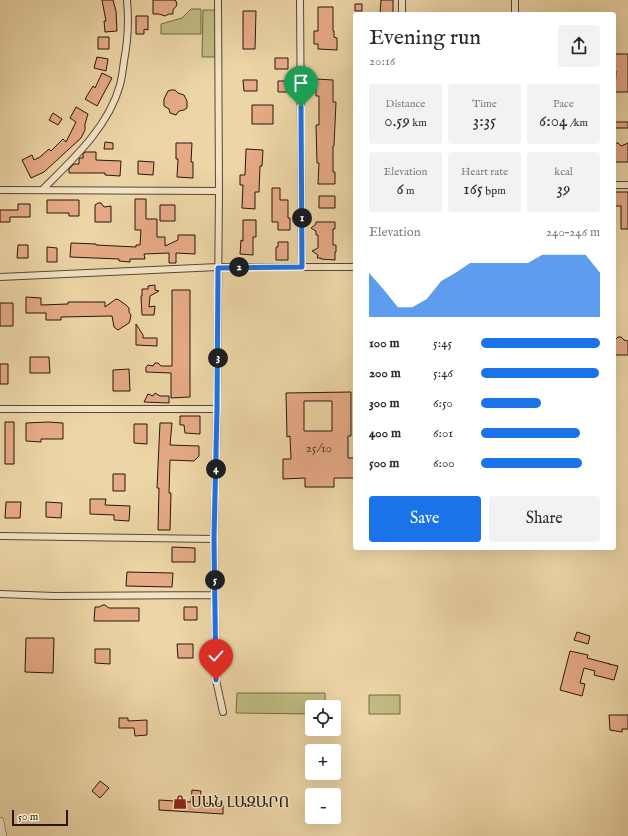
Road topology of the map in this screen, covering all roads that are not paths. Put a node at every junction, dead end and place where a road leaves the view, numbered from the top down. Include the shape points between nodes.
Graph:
1 (127, 0) edge
2 (218, 0) edge
3 (300, 0) edge
4 (402, 0) edge
5 (515, 0) edge
6 (402, 12) edge
7 (515, 12) edge
8 (616, 185) edge
9 (628, 185) edge
10 (0, 190) edge
11 (42, 190) junction
12 (219, 191) junction
13 (302, 267) junction
14 (353, 267) edge
15 (218, 268) junction
16 (0, 277) edge
17 (0, 409) edge
18 (217, 409) junction
19 (0, 536) edge
20 (214, 539) junction
21 (0, 594) edge
22 (215, 595) junction
23 (223, 712) dead end
24 (0, 821) edge
25 (3, 836) edge

1 - 11 street via 128,43 120,85 112,106 97,131 77,155
2 - 12 street
3 - 13 street
4 - 6 street
5 - 7 street
8 - 9 street
10 - 11 street
11 - 12 street
12 - 15 street
13 - 14 street
13 - 15 street
15 - 16 street
15 - 18 street
17 - 18 street
18 - 20 street
19 - 20 street
20 - 22 street
21 - 22 street
22 - 23 street via 216,680
24 - 25 street

